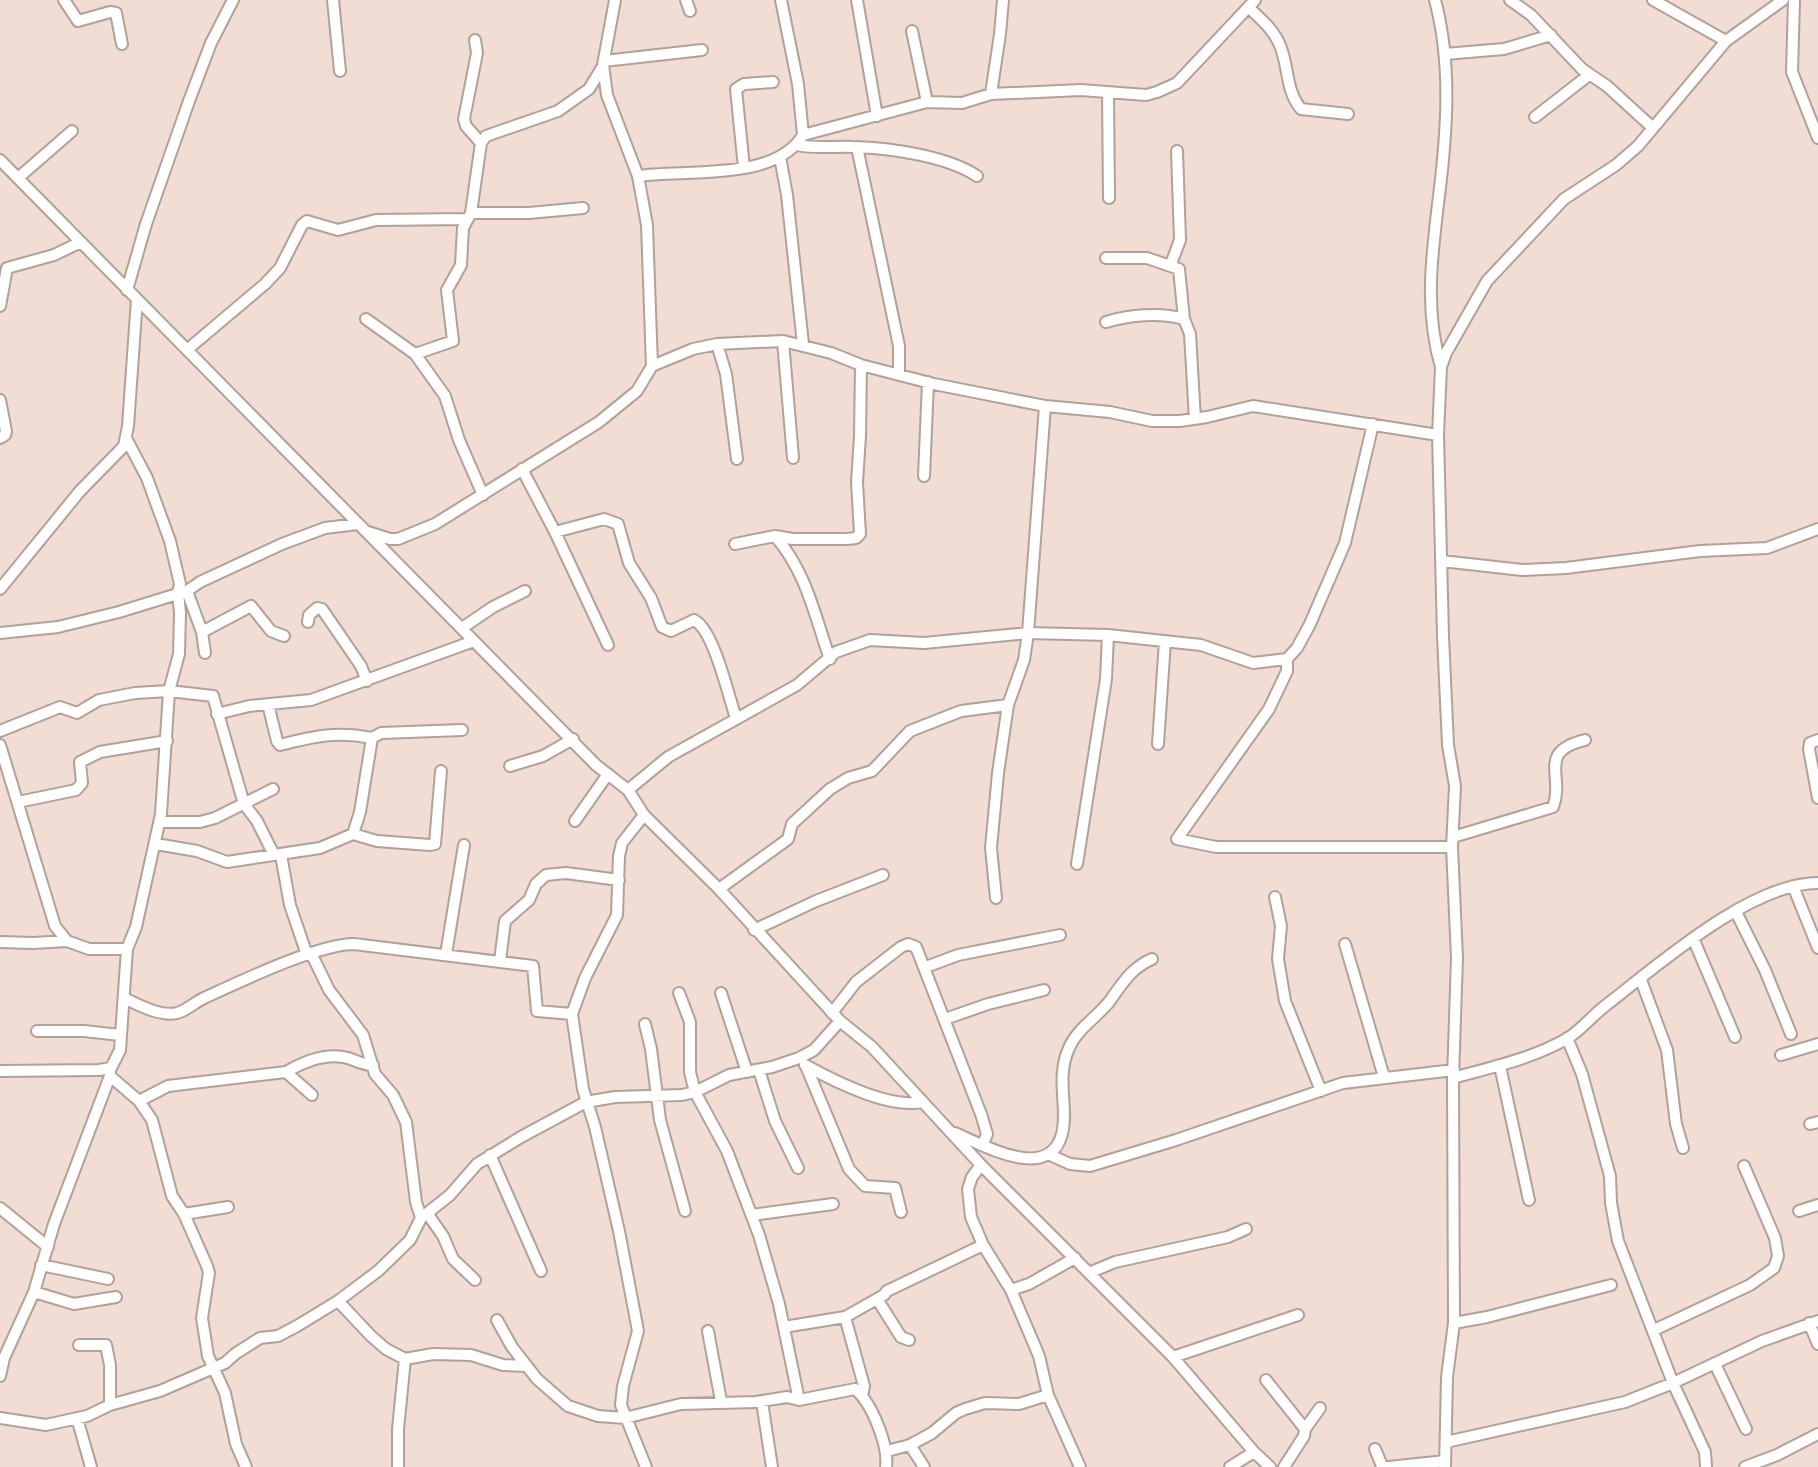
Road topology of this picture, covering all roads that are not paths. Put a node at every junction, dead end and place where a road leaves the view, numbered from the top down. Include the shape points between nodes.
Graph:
1 (64, 0) edge
2 (233, 0) edge
3 (333, 0) edge
4 (615, 0) edge
5 (781, 0) edge
6 (857, 0) edge
7 (1003, 0) edge
8 (1435, 0) edge
9 (1510, 0) edge
10 (1653, 0) edge
11 (1783, 0) edge
12 (1794, 0) edge
13 (1252, 4) edge
14 (912, 31) dead end
15 (1551, 35) junction
16 (475, 40) dead end
17 (1726, 41) junction
18 (122, 44) dead end
19 (702, 50) dead end
20 (1445, 54) junction
21 (604, 63) junction
22 (340, 71) dead end
23 (1589, 75) junction
24 (773, 82) dead end
25 (1108, 93) junction
26 (991, 94) junction
27 (927, 102) junction
28 (1348, 114) dead end
29 (877, 116) junction
30 (1535, 117) dead end
31 (1653, 128) junction
32 (72, 131) dead end
33 (1818, 138) edge
34 (800, 140) junction
35 (481, 143) junction
36 (857, 147) junction
37 (1177, 151) dead end
38 (780, 157) junction
39 (0, 160) edge
40 (744, 168) junction
41 (638, 176) junction
42 (977, 176) dead end
43 (18, 178) junction
44 (1109, 198) dead end
45 (583, 208) dead end
46 (468, 216) junction
47 (81, 242) junction
48 (1106, 258) dead end
49 (1171, 264) junction
50 (127, 290) junction
51 (137, 299) junction
52 (0, 306) edge
53 (366, 319) dead end
54 (1184, 319) junction
55 (1106, 322) dead end
56 (783, 341) junction
57 (717, 344) junction
58 (803, 344) junction
59 (651, 346) junction
60 (188, 349) junction
61 (415, 354) junction
62 (674, 358) junction
63 (861, 365) junction
64 (652, 366) junction
65 (1441, 367) junction
66 (899, 374) junction
67 (928, 382) junction
68 (0, 400) edge
69 (1045, 406) junction
70 (1195, 419) junction
71 (1373, 424) junction
72 (1438, 435) junction
73 (0, 438) edge
74 (126, 438) junction
75 (793, 458) dead end
76 (737, 459) dead end
77 (522, 469) junction
78 (924, 476) dead end
79 (483, 495) junction
80 (362, 528) junction
81 (1818, 529) edge
82 (555, 532) junction
83 (775, 536) junction
84 (735, 544) dead end
85 (1442, 561) junction
86 (0, 589) edge
87 (525, 591) dead end
88 (182, 592) junction
89 (308, 622) dead end
90 (462, 628) junction
91 (202, 632) junction
92 (0, 633) edge
93 (1028, 633) junction
94 (1108, 635) junction
95 (284, 636) dead end
96 (474, 641) junction
97 (1165, 641) junction
98 (608, 645) dead end
99 (205, 653) dead end
100 (830, 659) junction
101 (1287, 659) junction
102 (367, 681) junction
103 (169, 691) junction
104 (268, 704) junction
105 (1008, 705) junction
106 (217, 714) junction
107 (736, 718) junction
108 (462, 730) dead end
109 (0, 731) edge
110 (372, 738) junction
111 (573, 739) junction
112 (1585, 740) dead end
113 (1818, 740) edge
114 (167, 741) junction
115 (1158, 744) dead end
116 (0, 745) edge
117 (510, 766) dead end
118 (441, 771) dead end
119 (608, 774) junction
120 (273, 789) dead end
121 (1818, 789) edge
122 (628, 790) junction
123 (1818, 798) edge
124 (18, 802) junction
125 (244, 804) junction
126 (644, 815) junction
127 (575, 821) dead end
128 (160, 822) junction
129 (353, 834) junction
130 (1452, 842) junction
131 (156, 844) junction
132 (464, 845) dead end
133 (278, 855) junction
134 (1077, 864) dead end
135 (883, 875) dead end
136 (619, 880) junction
137 (1818, 883) edge
138 (1793, 886) junction
139 (719, 889) junction
140 (1275, 897) dead end
141 (996, 898) dead end
142 (1736, 912) junction
143 (754, 930) junction
144 (1060, 935) dead end
145 (1693, 938) junction
146 (67, 941) junction
147 (0, 942) edge
148 (1345, 944) dead end
149 (1818, 948) edge
150 (127, 949) junction
151 (309, 954) junction
152 (446, 954) junction
153 (1152, 959) dead end
154 (500, 961) junction
155 (926, 967) junction
156 (1641, 980) junction
157 (1044, 990) dead end
158 (679, 993) dead end
159 (721, 993) dead end
160 (124, 998) junction
161 (572, 1014) junction
162 (836, 1017) junction
163 (945, 1019) junction
164 (645, 1024) dead end
165 (37, 1031) dead end
166 (1791, 1034) dead end
167 (120, 1035) junction
168 (1735, 1037) dead end
169 (1567, 1038) junction
170 (1818, 1044) edge
171 (1781, 1055) dead end
172 (802, 1062) junction
173 (373, 1065) junction
174 (1500, 1066) junction
175 (759, 1070) junction
176 (0, 1071) edge
177 (110, 1072) junction
178 (286, 1072) junction
179 (747, 1072) junction
180 (1454, 1074) junction
181 (1384, 1077) junction
182 (1321, 1091) junction
183 (695, 1092) junction
184 (312, 1095) dead end
185 (655, 1096) junction
186 (139, 1101) junction
187 (586, 1102) junction
188 (922, 1102) junction
189 (949, 1131) junction
190 (983, 1144) junction
191 (1683, 1148) dead end
192 (1048, 1154) junction
193 (490, 1155) junction
194 (981, 1165) junction
195 (1744, 1166) dead end
196 (798, 1168) dead end
197 (1529, 1200) dead end
198 (833, 1204) dead end
199 (1818, 1205) edge
200 (228, 1207) dead end
201 (0, 1208) edge
202 (685, 1211) dead end
203 (1799, 1211) dead end
204 (901, 1212) dead end
205 (184, 1214) junction
206 (752, 1215) junction
207 (424, 1216) junction
208 (1246, 1229) dead end
209 (983, 1245) junction
210 (48, 1247) junction
211 (1075, 1258) junction
212 (41, 1265) junction
213 (541, 1271) dead end
214 (1091, 1272) junction
215 (108, 1279) dead end
216 (475, 1280) dead end
217 (1611, 1285) dead end
218 (1011, 1290) junction
219 (34, 1292) junction
220 (116, 1297) dead end
221 (877, 1299) junction
222 (338, 1301) junction
223 (1298, 1315) dead end
224 (845, 1317) junction
225 (497, 1320) dead end
226 (1814, 1322) edge
227 (1454, 1323) junction
228 (784, 1327) junction
229 (1654, 1330) junction
230 (708, 1331) dead end
231 (909, 1340) dead end
232 (1818, 1344) edge
233 (79, 1345) dead end
234 (2, 1357) edge
235 (1173, 1357) junction
236 (405, 1359) junction
237 (1715, 1364) junction
238 (526, 1366) junction
239 (212, 1369) junction
240 (0, 1376) edge
241 (1266, 1380) dead end
242 (1673, 1383) junction
243 (1048, 1395) junction
244 (862, 1396) junction
245 (799, 1400) junction
246 (721, 1401) junction
247 (762, 1402) junction
248 (110, 1405) junction
249 (1320, 1408) dead end
250 (0, 1418) edge
251 (77, 1418) junction
252 (625, 1418) junction
253 (1305, 1429) junction
254 (1746, 1429) dead end
255 (1818, 1434) edge
256 (1446, 1442) junction
257 (910, 1445) junction
258 (1375, 1449) dead end
259 (887, 1451) junction
260 (1254, 1452) junction
261 (1445, 1464) edge
262 (91, 1467) edge
263 (246, 1467) edge
264 (398, 1467) edge
265 (646, 1467) edge
266 (772, 1467) edge
267 (886, 1467) edge
268 (924, 1467) edge
269 (1080, 1467) edge
270 (1230, 1467) edge
271 (1270, 1467) edge
272 (1284, 1467) edge
273 (1388, 1467) edge
274 (1706, 1467) edge
275 (1745, 1467) edge

1 - 18 street via 78,21 116,13
2 - 50 street via 211,43
3 - 22 street
4 - 21 street
5 - 34 street via 798,84
6 - 29 street
7 - 26 street
8 - 20 street
9 - 15 street
10 - 17 street
11 - 17 street
12 - 33 street via 1792,72
13 - 25 street via 1177,83 1146,95
13 - 28 street via 1280,46 1289,90 1301,109
14 - 27 street
15 - 20 street via 1504,49
15 - 23 street
16 - 35 street via 464,119
17 - 31 street
19 - 21 street
20 - 65 street via 1446,117 1430,276
21 - 35 street via 589,89 558,111 486,136
21 - 41 street via 607,95
23 - 30 street
23 - 31 street
24 - 40 street via 736,89
25 - 26 street
25 - 44 street
26 - 27 street via 962,103
27 - 29 street
29 - 34 street
31 - 65 street via 1616,165 1564,199 1487,281
32 - 43 street
34 - 36 street via 813,148
34 - 38 street
35 - 46 street
36 - 42 street via 951,163
36 - 66 street via 899,346
37 - 49 street via 1180,240
38 - 40 street
38 - 58 street
39 - 43 street
40 - 41 street
41 - 59 street via 647,225
43 - 47 street
45 - 46 street
46 - 60 street via 376,220 338,230 307,221 273,276
46 - 61 street via 461,265 447,290 453,341
47 - 50 street
47 - 52 street via 7,268
48 - 49 street
49 - 54 street via 1179,269
50 - 51 street
51 - 60 street
51 - 74 street
53 - 61 street
54 - 55 street via 1141,315
54 - 70 street via 1190,334
56 - 57 street
56 - 58 street
56 - 75 street
57 - 62 street
57 - 76 street
58 - 63 street
59 - 62 street
59 - 64 street
60 - 80 street
61 - 79 street via 445,396
62 - 64 street
63 - 66 street
63 - 83 street via 860,534 847,539
64 - 77 street via 637,391 599,422
65 - 72 street
66 - 67 street
67 - 69 street
67 - 78 street
68 - 73 street via 6,431
69 - 70 street via 1152,421
69 - 93 street
70 - 71 street via 1253,406
71 - 72 street
71 - 101 street via 1345,543 1310,624
72 - 85 street
74 - 86 street
74 - 88 street via 166,528
77 - 79 street
77 - 82 street
79 - 80 street via 398,539
80 - 88 street via 325,528
80 - 90 street
81 - 85 street via 1759,549 1566,568 1522,570
82 - 98 street
82 - 107 street via 604,519 618,524 629,563 662,627 671,631 694,620 702,625 718,656
83 - 84 street
83 - 100 street via 793,557
85 - 130 street via 1448,745 1455,786
87 - 90 street
88 - 91 street
88 - 92 street via 58,627
88 - 103 street via 179,654
89 - 102 street via 313,610 322,609
90 - 96 street
91 - 95 street via 251,606 271,631
91 - 99 street
93 - 94 street
93 - 100 street via 924,643 870,640
93 - 105 street
94 - 97 street
94 - 134 street
96 - 102 street
96 - 111 street
97 - 101 street via 1201,645 1253,663
97 - 115 street
100 - 107 street via 797,685
101 - 130 street via 1287,671 1269,709 1177,839 1216,847
102 - 104 street via 311,700
103 - 106 street via 213,696
103 - 109 street via 105,698 77,713 60,707
103 - 114 street
104 - 106 street
104 - 110 street via 278,744 330,733
105 - 139 street via 961,711 910,731 872,771 830,789 792,824 785,841
105 - 141 street via 991,848
106 - 125 street
107 - 122 street via 668,757
108 - 110 street via 381,733
110 - 129 street
111 - 117 street
111 - 119 street
112 - 130 street via 1560,750 1553,807
113 - 121 street via 1809,749
114 - 124 street via 100,752 80,762 82,783 76,790
114 - 128 street
116 - 124 street
118 - 129 street via 435,844 377,841
119 - 122 street
119 - 127 street
120 - 125 street
121 - 123 street
122 - 126 street
124 - 146 street via 55,926
125 - 128 street via 200,822
125 - 133 street
126 - 136 street via 622,843
126 - 139 street
128 - 131 street
129 - 133 street via 320,848
130 - 180 street
131 - 133 street via 227,862
131 - 150 street
132 - 152 street
133 - 151 street
135 - 143 street
136 - 154 street via 546,875 505,921
136 - 161 street via 617,915
137 - 138 street
138 - 142 street
138 - 149 street
139 - 143 street
140 - 182 street via 1285,1001
142 - 145 street
142 - 166 street
143 - 162 street
144 - 155 street via 958,955
145 - 156 street
145 - 168 street
146 - 147 street
146 - 150 street via 89,949
148 - 181 street
150 - 160 street
151 - 152 street via 354,944
151 - 160 street via 175,1014
151 - 173 street via 363,1035
152 - 154 street
153 - 192 street via 1131,971 1069,1048 1062,1082 1062,1134
154 - 161 street via 533,966 537,1011
155 - 162 street via 916,947 908,944 856,982
155 - 163 street
156 - 169 street
156 - 191 street via 1667,1050
157 - 163 street
158 - 183 street via 690,1022
159 - 179 street
160 - 167 street
161 - 187 street
162 - 172 street
162 - 188 street
163 - 190 street via 985,1127
164 - 185 street
165 - 167 street
167 - 177 street
169 - 174 street
169 - 229 street via 1610,1176 1618,1241
170 - 171 street
172 - 175 street
172 - 188 street via 876,1098
172 - 204 street via 849,1169 865,1186 895,1188
173 - 178 street via 321,1058
173 - 207 street via 406,1122
174 - 180 street
174 - 197 street
175 - 179 street
175 - 196 street
176 - 177 street
177 - 186 street
177 - 210 street
178 - 184 street
178 - 186 street via 168,1086
179 - 183 street
180 - 181 street
180 - 227 street
181 - 182 street
182 - 192 street via 1090,1166
183 - 185 street
183 - 206 street via 727,1151
185 - 187 street
185 - 202 street
186 - 205 street via 152,1120 172,1196
187 - 193 street
187 - 252 street via 638,1331 623,1386
188 - 189 street
189 - 190 street
189 - 194 street
190 - 192 street via 1027,1160
193 - 207 street
193 - 213 street
194 - 209 street via 972,1177 968,1202
194 - 211 street
195 - 229 street via 1775,1238 1774,1268 1750,1285
198 - 206 street
199 - 203 street
200 - 205 street
201 - 210 street
205 - 239 street via 209,1273 202,1318
206 - 228 street
207 - 216 street via 443,1236 453,1259
207 - 222 street via 410,1240
208 - 214 street
209 - 218 street
209 - 221 street
210 - 212 street
211 - 214 street
211 - 218 street
212 - 215 street
212 - 219 street
214 - 235 street
217 - 227 street
218 - 243 street via 1039,1356
219 - 220 street via 74,1304
219 - 234 street
221 - 224 street
221 - 231 street via 901,1337
222 - 236 street via 386,1349
222 - 239 street via 278,1336 260,1338
223 - 235 street
224 - 228 street
224 - 244 street via 864,1386
225 - 238 street
226 - 232 street
226 - 237 street
227 - 256 street
228 - 245 street
229 - 242 street
230 - 246 street
233 - 248 street via 106,1345
234 - 240 street
235 - 260 street
236 - 238 street via 471,1355
236 - 264 street
237 - 242 street
237 - 254 street
238 - 252 street via 568,1406
239 - 248 street
239 - 263 street via 225,1393
241 - 253 street
242 - 256 street via 1602,1409
242 - 274 street via 1705,1452
243 - 257 street via 1019,1404 985,1403 965,1409
243 - 269 street
244 - 245 street via 855,1389
244 - 259 street
245 - 247 street
246 - 247 street
246 - 252 street via 681,1404
247 - 266 street
248 - 251 street
249 - 253 street
250 - 251 street via 46,1425
251 - 262 street
252 - 265 street
253 - 272 street
255 - 275 street
256 - 261 street
257 - 259 street
257 - 268 street
258 - 273 street via 1382,1466
259 - 267 street
260 - 270 street
260 - 271 street
261 - 273 street

